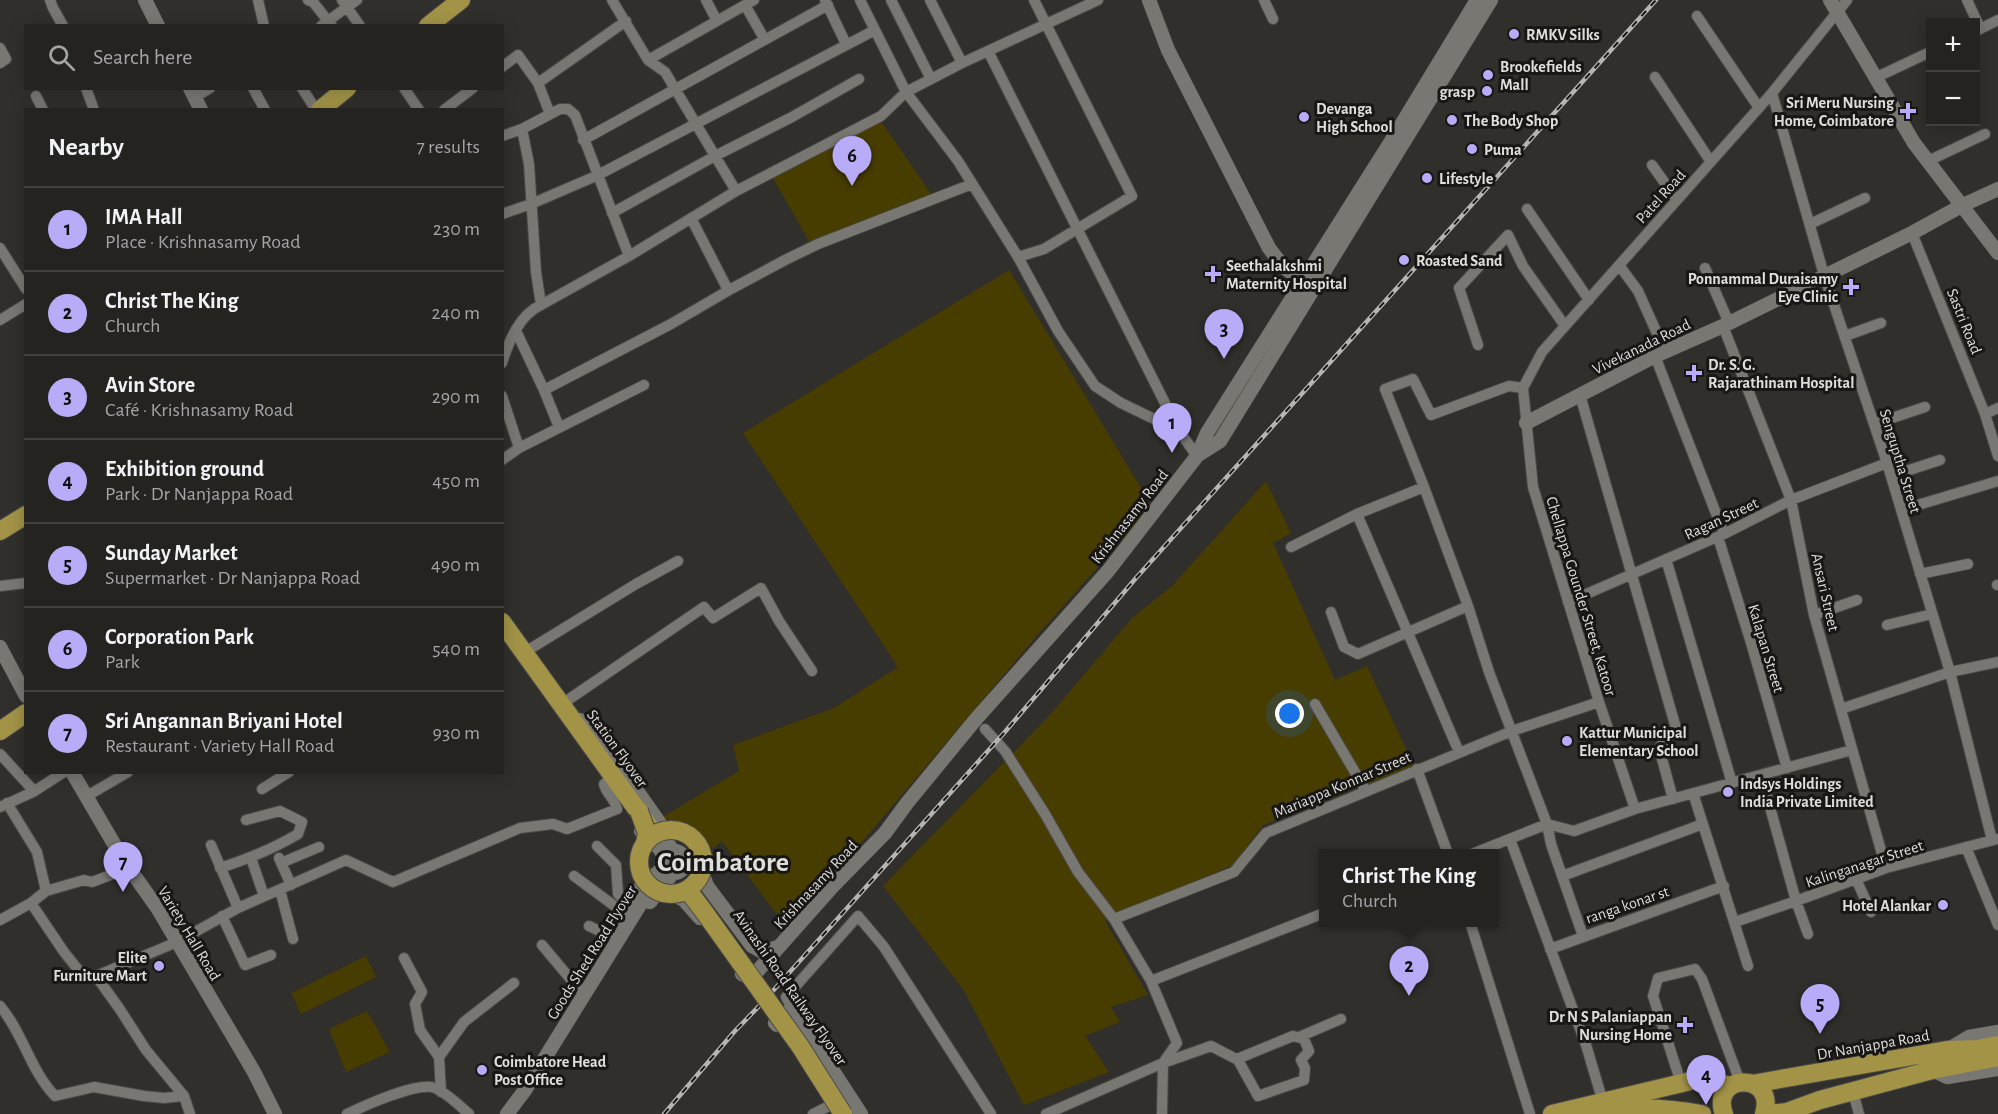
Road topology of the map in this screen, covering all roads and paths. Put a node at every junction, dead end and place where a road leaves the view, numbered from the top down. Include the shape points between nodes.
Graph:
1 (50, 0) edge
2 (145, 0) edge
3 (258, 0) edge
4 (308, 0) edge
5 (357, 0) edge
6 (462, 0) edge
7 (612, 0) edge
8 (706, 0) edge
9 (860, 0) edge
10 (891, 0) edge
11 (930, 0) edge
12 (1034, 0) edge
13 (1098, 0) edge
14 (1149, 0) edge
15 (1264, 0) edge
16 (1477, 0) edge
17 (1491, 0) edge
18 (1847, 0) edge
19 (1967, 0) edge
20 (749, 3) edge
21 (826, 3) edge
22 (345, 4) edge
23 (1833, 6) edge
24 (1697, 16) dead end
25 (1974, 18) edge
26 (1273, 19) dead end
27 (1998, 20) edge
28 (626, 21) junction
29 (717, 21) junction
30 (62, 24) edge
31 (157, 24) edge
32 (264, 24) edge
33 (327, 24) edge
34 (359, 24) edge
35 (431, 24) edge
36 (1046, 25) junction
37 (1980, 28) edge
38 (875, 30) junction
39 (765, 40) junction
40 (846, 44) junction
41 (0, 48) edge
42 (988, 51) junction
43 (1926, 54) edge
44 (648, 60) junction
45 (0, 63) edge
46 (962, 63) junction
47 (504, 66) edge
48 (1654, 77) dead end
49 (1877, 77) junction
50 (859, 79) dead end
51 (931, 79) junction
52 (538, 83) junction
53 (676, 89) junction
54 (87, 90) edge
55 (254, 90) edge
56 (304, 90) edge
57 (345, 90) edge
58 (405, 90) edge
59 (470, 90) edge
60 (906, 92) junction
61 (1772, 93) junction
62 (36, 96) dead end
63 (42, 108) edge
64 (93, 108) edge
65 (265, 108) edge
66 (320, 108) edge
67 (322, 108) edge
68 (418, 108) edge
69 (447, 108) edge
70 (1758, 108) junction
71 (550, 114) junction
72 (697, 123) junction
73 (522, 129) junction
74 (1985, 134) dead end
75 (504, 135) edge
76 (583, 140) junction
77 (716, 156) junction
78 (1928, 161) junction
79 (1711, 162) junction
80 (1652, 165) dead end
81 (596, 176) junction
82 (972, 184) junction
83 (1998, 189) edge
84 (736, 191) junction
85 (1865, 198) dead end
86 (1677, 200) junction
87 (531, 204) junction
88 (1963, 205) junction
89 (1527, 209) dead end
90 (504, 213) edge
91 (612, 213) junction
92 (691, 218) junction
93 (1810, 224) junction
94 (1078, 229) junction
95 (1912, 233) junction
96 (0, 249) edge
97 (1998, 253) edge
98 (629, 255) junction
99 (1018, 257) junction
100 (1619, 265) junction
101 (1705, 268) dead end
102 (1824, 275) junction
103 (24, 286) edge
104 (1308, 286) junction
105 (728, 290) junction
106 (1588, 300) junction
107 (24, 305) edge
108 (541, 305) junction
109 (0, 320) edge
110 (1881, 323) dead end
111 (1726, 325) junction
112 (1565, 326) junction
113 (516, 331) junction
114 (1845, 336) junction
115 (1478, 345) dead end
116 (1660, 354) junction
117 (504, 357) edge
118 (644, 385) dead end
119 (1523, 388) junction
120 (544, 390) junction
121 (1580, 395) junction
122 (504, 402) edge
123 (1925, 407) dead end
124 (1998, 408) edge
125 (1985, 414) junction
126 (1526, 423) junction
127 (1874, 424) junction
128 (559, 427) junction
129 (1179, 431) junction
130 (519, 448) junction
131 (1197, 456) junction
132 (1998, 456) edge
133 (504, 459) edge
134 (1940, 460) dead end
135 (1887, 463) junction
136 (1891, 476) junction
137 (1998, 481) edge
138 (1424, 487) junction
139 (1791, 500) junction
140 (1901, 510) junction
141 (1357, 514) junction
142 (24, 516) edge
143 (0, 531) edge
144 (1721, 535) junction
145 (1291, 547) dead end
146 (1666, 559) junction
147 (678, 561) dead end
148 (1968, 564) dead end
149 (1632, 574) junction
150 (1920, 574) junction
151 (24, 583) edge
152 (0, 586) edge
153 (1857, 600) dead end
154 (1568, 602) junction
155 (1468, 606) junction
156 (1331, 612) dead end
157 (1932, 614) junction
158 (1814, 615) junction
159 (504, 625) edge
160 (1887, 625) dead end
161 (1407, 632) junction
162 (0, 647) edge
163 (525, 652) junction
164 (1998, 662) edge
165 (812, 671) dead end
166 (1950, 672) junction
167 (24, 692) edge
168 (1599, 702) junction
169 (1315, 704) dead end
170 (563, 705) junction
171 (1841, 709) junction
172 (24, 713) edge
173 (985, 729) dead end
174 (0, 731) edge
175 (1512, 731) junction
176 (1852, 750) junction
177 (1459, 752) junction
178 (0, 754) edge
179 (1787, 768) junction
180 (1417, 769) junction
181 (61, 774) edge
182 (73, 774) edge
183 (125, 774) edge
184 (286, 774) edge
185 (1761, 775) junction
186 (1732, 783) junction
187 (615, 785) junction
188 (262, 789) dead end
189 (34, 791) junction
190 (1366, 791) junction
191 (1694, 793) junction
192 (87, 796) junction
193 (1673, 799) junction
194 (3, 806) edge
195 (1635, 809) junction
196 (246, 820) dead end
197 (1547, 824) junction
198 (1704, 824) junction
199 (652, 838) junction
200 (1510, 838) junction
201 (1995, 839) edge
202 (211, 845) dead end
203 (597, 846) dead end
204 (319, 847) dead end
205 (1966, 847) junction
206 (275, 848) junction
207 (1446, 849) edge
208 (1484, 849) edge
209 (251, 858) junction
210 (282, 862) junction
211 (671, 864) junction
212 (129, 868) junction
213 (220, 868) junction
214 (1886, 868) junction
215 (574, 876) dead end
216 (1562, 876) junction
217 (1856, 879) junction
218 (291, 885) junction
219 (689, 885) junction
220 (1724, 886) junction
221 (651, 887) junction
222 (280, 890) junction
223 (46, 891) junction
224 (264, 896) junction
225 (1796, 901) junction
226 (31, 903) junction
227 (238, 908) junction
228 (626, 909) junction
229 (1871, 912) dead end
230 (1319, 915) edge
231 (222, 916) junction
232 (0, 920) edge
233 (1114, 920) junction
234 (1735, 922) junction
235 (589, 926) dead end
236 (1998, 926) edge
237 (1472, 927) edge
238 (1808, 934) dead end
239 (610, 936) junction
240 (1583, 936) junction
241 (293, 939) dead end
242 (177, 942) junction
243 (782, 944) junction
244 (542, 945) dead end
245 (1550, 949) junction
246 (271, 955) dead end
247 (404, 958) dead end
248 (1748, 966) dead end
249 (96, 976) junction
250 (1151, 981) junction
251 (514, 983) dead end
252 (578, 988) junction
253 (0, 1006) edge
254 (792, 1008) junction
255 (1341, 1019) dead end
256 (1998, 1032) edge
257 (559, 1034) junction
258 (1299, 1037) junction
259 (1998, 1045) edge
260 (1947, 1050) junction
261 (1978, 1055) junction
262 (439, 1057) junction
263 (1998, 1057) edge
264 (1237, 1059) junction
265 (1163, 1063) junction
266 (1998, 1069) edge
267 (1932, 1070) junction
268 (1681, 1083) junction
269 (1741, 1084) junction
270 (441, 1092) junction
271 (1853, 1092) junction
272 (184, 1096) junction
273 (1599, 1108) edge
274 (835, 1111) edge
275 (1577, 1111) edge
276 (190, 1114) edge
277 (276, 1114) edge
278 (347, 1114) edge
279 (469, 1114) edge
280 (507, 1114) edge
281 (813, 1114) edge
282 (853, 1114) edge
283 (861, 1114) edge
284 (991, 1114) edge
285 (1046, 1114) edge
286 (1161, 1114) edge
287 (1530, 1114) edge
288 (1552, 1114) edge
289 (1702, 1114) edge
290 (1724, 1114) edge
291 (1766, 1114) edge
292 (1859, 1114) edge

1 - 30 street
2 - 31 main road
3 - 32 street
4 - 33 street
5 - 22 street
6 - 35 highway
7 - 28 street
8 - 29 street
9 - 38 street
10 - 51 street
11 - 46 street
12 - 36 street
13 - 36 street
14 - 104 main road via 1168,50 1269,248 1282,265
15 - 26 street
16 - 104 main road, Krishnasamy Road
17 - 104 main road
18 - 23 street, Patel Road
19 - 25 street
20 - 29 street
20 - 39 street
21 - 39 street
21 - 40 street
22 - 33 street
22 - 34 street
23 - 49 main road
23 - 61 street, Patel Road
24 - 70 street
27 - 37 street
28 - 44 street
28 - 52 street
29 - 44 street
36 - 42 street
36 - 94 street via 1132,196
38 - 40 street
38 - 60 street
39 - 53 street
40 - 72 street
41 - 45 street via 6,59
42 - 46 street
42 - 94 street
43 - 49 street
44 - 53 street via 665,72
46 - 51 street
47 - 52 street via 518,55
48 - 79 street
49 - 78 main road
50 - 77 street
51 - 60 street
52 - 71 street
53 - 72 street
53 - 76 street
54 - 64 street
55 - 65 street
56 - 66 street
57 - 67 highway
58 - 68 street
59 - 69 street
60 - 82 street
60 - 84 street via 881,116
61 - 70 street, Patel Road
61 - 93 street, Senguptha Street
62 - 63 street
70 - 79 street, Patel Road
71 - 73 street
71 - 76 street via 568,109
72 - 77 street
72 - 81 street
73 - 75 street
73 - 87 street
74 - 78 street
76 - 81 street
77 - 84 street
77 - 91 street
78 - 88 main road
79 - 86 street, Patel Road
80 - 86 street
81 - 87 street
81 - 91 street
82 - 99 street
82 - 105 street via 818,244
83 - 88 main road, Vivekanada Road
84 - 92 street
85 - 93 street
86 - 100 street, Patel Road
87 - 90 street
87 - 108 street
88 - 95 main road, Vivekanada Road
88 - 97 main road
89 - 106 street
91 - 98 street
92 - 98 street
92 - 105 street
93 - 102 street, Senguptha Street
94 - 99 street via 1044,249
94 - 129 street
95 - 102 main road, Vivekanada Road
95 - 125 street, Sastri Road
96 - 103 street
98 - 108 street
99 - 129 street via 1058,331 1095,386
100 - 106 street, Patel Road
100 - 116 street via 1638,291
101 - 111 street, Ansari Street
102 - 111 main road, Vivekanada Road
102 - 114 street, Senguptha Street
104 - 131 main road, Krishnasamy Road via 1208,433
105 - 120 street
106 - 112 street, Patel Road
107 - 109 street
108 - 113 street via 531,309
110 - 114 street
111 - 116 main road, Vivekanada Road
111 - 139 street, Ansari Street
112 - 115 street via 1523,266 1508,235 1459,288
112 - 119 street, Patel Road via 1542,352
113 - 117 street
113 - 120 street
114 - 127 street, Senguptha Street
116 - 121 main road, Vivekanada Road
116 - 144 street
118 - 128 street
119 - 126 street
119 - 138 street, ranga konar st via 1509,387 1431,415 1413,379 1385,389
120 - 128 street
121 - 126 main road, Vivekanada Road
121 - 149 street
122 - 130 street
123 - 127 street
124 - 125 street
125 - 132 street, Sastri Road
126 - 154 street, Chellappa Gounder Street, Katoor via 1533,487
127 - 135 street, Senguptha Street
128 - 130 street
129 - 131 street
130 - 133 street
131 - 243 main road, Krishnasamy Road via 1108,571 976,719 885,833
134 - 136 street
135 - 136 street, Senguptha Street
135 - 139 street, Ragan Street
136 - 140 street, Senguptha Street
137 - 140 street
138 - 141 street
138 - 155 street, ranga konar st
139 - 144 street, Ragan Street
139 - 158 street, Ansari Street
140 - 150 street, Senguptha Street
141 - 145 street
141 - 161 street
142 - 143 highway
144 - 146 street, Ragan Street
144 - 179 street, Kalapan Street
146 - 149 street, Ragan Street
146 - 186 street
147 - 163 street
148 - 150 street
149 - 154 street, Ragan Street
149 - 193 street via 1676,728 1659,748
150 - 157 street, Senguptha Street
151 - 152 street
153 - 158 street
154 - 168 street, Chellappa Gounder Street, Katoor
155 - 161 street
155 - 175 street, ranga konar st
156 - 161 street via 1344,647 1358,654
157 - 160 street
157 - 166 street, Senguptha Street
158 - 171 street, Ansari Street
159 - 163 highway, Station Flyover
161 - 177 street
162 - 167 main road
163 - 170 highway, Station Flyover
164 - 166 street
165 - 170 street via 761,588 713,618 704,607
166 - 171 street
166 - 201 street, Senguptha Street
168 - 175 street, Mariappa Konnar Street
168 - 195 street, Chellappa Gounder Street, Katoor
169 - 190 street
170 - 187 highway, Station Flyover
170 - 211 main road via 607,748 661,825
171 - 176 street, Ansari Street
172 - 174 highway
173 - 233 street via 1005,751 1078,872
175 - 177 street, Mariappa Konnar Street
175 - 197 street, ranga konar st
176 - 179 street
176 - 214 street, Ansari Street
177 - 180 street, Mariappa Konnar Street
178 - 189 street
179 - 185 street
180 - 190 street, Mariappa Konnar Street
180 - 207 street
181 - 189 street
182 - 192 main road, Variety Hall Road
183 - 192 street
184 - 188 street
185 - 186 street
185 - 225 street, Kalinganagar Street
186 - 191 street
187 - 199 highway, Station Flyover, bridge via 639,811
187 - 211 main road via 643,833
187 - 218 street via 604,784 617,809 567,829 553,824 520,828 393,882 346,860
189 - 194 street
190 - 233 street, Mariappa Konnar Street via 1266,833 1233,872
191 - 193 street
191 - 198 street
192 - 212 main road, Variety Hall Road
193 - 195 street
194 - 223 street via 37,852
195 - 197 street via 1574,831
196 - 206 street via 280,811 303,822 298,834
197 - 200 street
197 - 216 street, ranga konar st
198 - 216 street
198 - 220 street
199 - 219 highway, bridge via 669,830 679,831 696,842 703,862
199 - 221 highway, Station Flyover, bridge via 641,852 640,871
200 - 208 street
200 - 245 street
201 - 205 street, Kalinganagar Street
202 - 213 street
203 - 228 street via 616,865 618,894
204 - 210 street
205 - 214 street, Kalinganagar Street
205 - 236 street
206 - 209 street
206 - 210 street
209 - 213 street
209 - 224 street
210 - 218 street
211 - 219 main road
211 - 228 main road via 639,889
211 - 257 main road via 577,1021
212 - 223 street via 92,882 84,880
212 - 242 main road, Variety Hall Road
213 - 227 street
214 - 217 street, Kalinganagar Street
215 - 228 street
216 - 240 street, ranga konar st
217 - 225 street, Kalinganagar Street
217 - 229 street
218 - 222 street
219 - 221 highway, bridge via 665,894
219 - 243 main road, Krishnasamy Road via 707,886 752,946 763,952
219 - 243 main road, Krishnasamy Road via 684,900 738,971 754,975
219 - 274 highway, Avinashi Road Railway Flyover, bridge via 690,894 800,1046
219 - 282 highway, Avinashi Road Railway Flyover via 704,898
220 - 234 street
220 - 240 street, ranga konar st
221 - 257 main road, Goods Shed Road Flyover
222 - 224 street
222 - 241 street
223 - 226 street
224 - 227 street
225 - 234 street
225 - 238 street
226 - 232 street
226 - 249 street via 84,977
227 - 231 street
228 - 239 main road
230 - 250 street
231 - 242 street
231 - 246 street via 245,965
233 - 250 street
234 - 248 street
235 - 239 street
237 - 287 street
239 - 252 main road
240 - 245 street
242 - 249 street
242 - 277 main road, Variety Hall Road
244 - 252 street
245 - 273 street via 1587,1045
247 - 262 street via 422,992 415,1004 420,1030
249 - 272 street via 146,1050
250 - 265 street via 1177,1043
251 - 262 street via 464,1022
252 - 257 main road via 564,1011
253 - 272 street via 38,1075 55,1096 94,1087 144,1096
254 - 274 main road via 775,1023
254 - 283 main road
254 - 284 street via 786,997 858,916 884,947
255 - 258 street
256 - 260 main road, Dr Nanjappa Road via 1969,1037
257 - 280 main road
258 - 264 street
258 - 264 street via 1309,1051 1301,1060 1304,1080 1258,1096
259 - 261 highway
260 - 261 highway
260 - 269 highway, Dr Nanjappa Road
261 - 263 highway
261 - 267 highway
262 - 270 street
264 - 265 street via 1211,1046
265 - 285 street
265 - 286 street
266 - 267 main road via 1947,1077
267 - 271 highway
268 - 269 highway, Dr Nanjappa Road via 1699,1079
268 - 269 street via 1653,996 1658,978 1695,969
268 - 273 highway, Dr Nanjappa Road
269 - 290 highway via 1723,1097
269 - 291 highway via 1763,1093
270 - 278 street via 434,1087 410,1089
270 - 279 street
271 - 291 highway via 1787,1112
271 - 292 street
272 - 276 street
273 - 275 highway, Dr Nanjappa Road
273 - 289 highway, Dr Nanjappa Road via 1671,1108
274 - 281 street
275 - 288 highway, Dr Nanjappa Road

